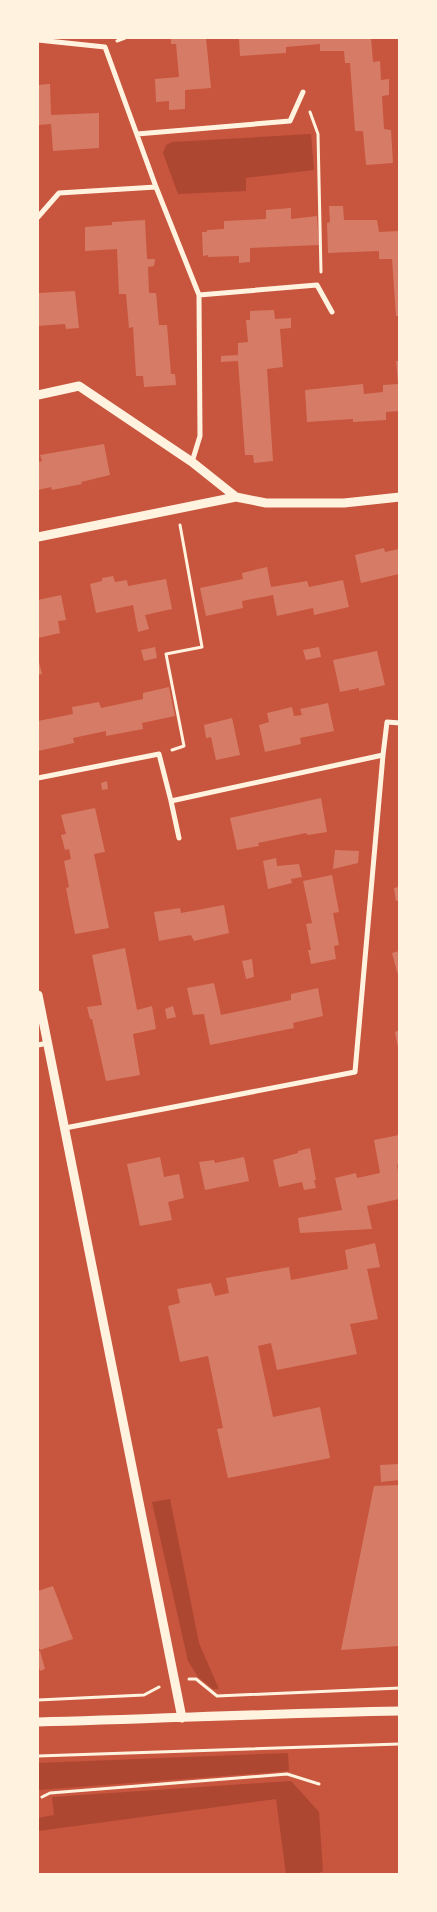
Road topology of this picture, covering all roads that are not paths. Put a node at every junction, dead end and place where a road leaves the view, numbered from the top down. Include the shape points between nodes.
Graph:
1 (38, 40) edge
2 (303, 92) road end
3 (137, 134) junction
4 (156, 187) junction
5 (38, 217) edge
6 (199, 295) junction
7 (332, 312) dead end
8 (38, 395) edge
9 (192, 462) junction
10 (236, 497) junction
11 (400, 497) edge
12 (38, 537) edge
13 (400, 723) edge
14 (383, 756) junction
15 (38, 778) edge
16 (172, 801) junction
17 (179, 838) dead end
18 (38, 995) edge
19 (48, 1043) junction
20 (38, 1045) edge
21 (65, 1128) junction
22 (400, 1710) edge
23 (182, 1718) junction
24 (38, 1722) edge

1 - 3 street via 105,47
2 - 3 street via 290,121
3 - 4 street
4 - 5 street via 59,193
4 - 6 street
6 - 7 street via 317,285
6 - 9 street via 200,436
8 - 9 street via 79,386
9 - 10 street
10 - 11 street via 266,503 344,503
10 - 12 street
13 - 14 street via 387,722
14 - 16 street
14 - 21 street via 356,1072
15 - 16 street via 159,754
16 - 17 street
18 - 19 street
19 - 20 street
19 - 21 street
21 - 23 street
22 - 23 street
23 - 24 street

